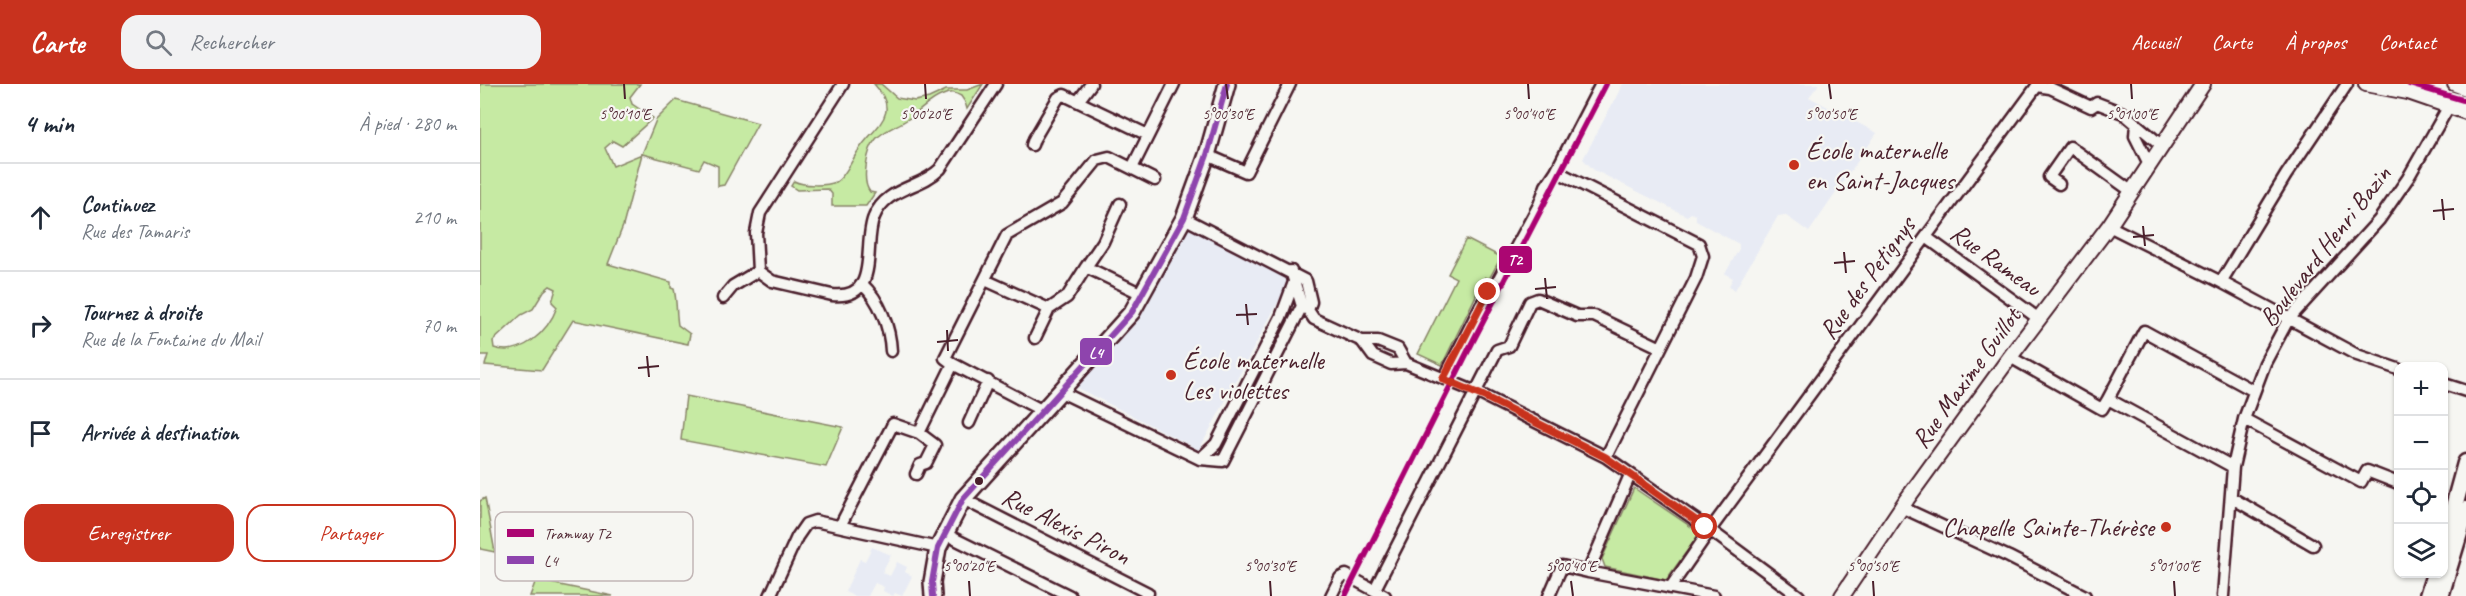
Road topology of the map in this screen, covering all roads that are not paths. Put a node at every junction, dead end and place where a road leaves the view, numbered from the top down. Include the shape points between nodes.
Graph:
1 (843, 84) edge
2 (996, 84) edge
3 (1091, 84) edge
4 (1174, 84) edge
5 (1227, 84) edge
6 (1290, 84) edge
7 (1601, 84) edge
8 (2203, 84) edge
9 (2347, 84) edge
10 (2366, 84) edge
11 (2455, 84) edge
12 (2466, 88) edge
13 (1079, 100) junction
14 (2449, 106) junction
15 (2466, 112) edge
16 (2136, 124) junction
17 (1148, 135) junction
18 (1032, 145) dead end
19 (2161, 145) junction
20 (1207, 155) junction
21 (2149, 164) junction
22 (1132, 168) junction
23 (1556, 171) junction
24 (1155, 180) dead end
25 (2059, 184) dead end
26 (2131, 191) junction
27 (1120, 204) dead end
28 (1184, 218) junction
29 (2109, 226) junction
30 (1926, 237) junction
31 (1086, 267) junction
32 (758, 271) junction
33 (1293, 276) junction
34 (985, 280) junction
35 (2221, 282) junction
36 (862, 284) junction
37 (1142, 294) junction
38 (723, 298) dead end
39 (1305, 308) junction
40 (1049, 309) junction
41 (2039, 319) junction
42 (2288, 320) junction
43 (1035, 338) dead end
44 (1362, 341) junction
45 (1659, 347) junction
46 (891, 351) dead end
47 (2010, 357) junction
48 (1406, 363) junction
49 (953, 364) junction
50 (2394, 368) edge
51 (1443, 379) junction
52 (988, 381) junction
53 (2448, 385) edge
54 (2254, 391) junction
55 (2466, 391) edge
56 (1059, 392) junction
57 (1476, 392) junction
58 (2105, 404) junction
59 (1043, 411) junction
60 (2244, 419) junction
61 (969, 423) dead end
62 (919, 434) junction
63 (1605, 457) junction
64 (1200, 459) junction
65 (2466, 463) edge
66 (2233, 467) junction
67 (916, 474) dead end
68 (1629, 475) junction
69 (2394, 481) edge
70 (2232, 498) junction
71 (963, 499) junction
72 (2455, 506) edge
73 (1901, 507) junction
74 (840, 526) junction
75 (1710, 530) junction
76 (2448, 530) edge
77 (942, 541) junction
78 (2313, 545) dead end
79 (1588, 572) junction
80 (2433, 578) edge
81 (1670, 588) junction
82 (1375, 589) junction
83 (1686, 593) edge
84 (1147, 594) edge
85 (770, 596) edge
86 (933, 596) edge
87 (1070, 596) edge
88 (1331, 596) edge
89 (1385, 596) edge
90 (1548, 596) edge
91 (1714, 596) edge
92 (1799, 596) edge
93 (1842, 596) edge
94 (2085, 596) edge
95 (2223, 596) edge
96 (2428, 596) edge
97 (2440, 596) edge

1 - 32 street via 760,213 756,233
2 - 36 street via 940,169 891,196 877,210 869,235 868,271
3 - 13 street
4 - 17 street
5 - 20 main road
6 - 20 street via 1246,172
7 - 23 street
8 - 19 street, Rue Maxime Guillot
9 - 35 street
10 - 14 street via 2408,92
11 - 12 street
13 - 17 street
13 - 18 street via 1067,95 1058,98
14 - 15 street
14 - 42 street, Boulevard Henri Bazin via 2379,220
16 - 19 street, Rue des Petignys
16 - 21 street via 2135,136
16 - 30 street, Rue des Petignys via 2123,113 2097,103 2091,107 2037,86
17 - 22 street
19 - 21 street, Rue Maxime Guillot
20 - 28 main road
21 - 26 street, Rue Maxime Guillot
22 - 24 street
22 - 34 street via 1109,157 1097,160 1062,203 1007,235
23 - 45 street via 1699,244 1703,256 1696,278
23 - 51 street
25 - 26 street via 2049,177 2070,147
26 - 29 street, Rue Maxime Guillot
27 - 31 street via 1103,242
28 - 33 street
28 - 37 main road
29 - 35 street
29 - 41 street, Rue Maxime Guillot
30 - 41 street, Rue Rameau
30 - 75 street, Rue des Petignys
31 - 37 street
31 - 40 street via 1066,297
32 - 36 street via 772,281 832,295 847,294
32 - 38 street via 733,286
33 - 39 street via 1306,281 1311,302
33 - 64 street via 1281,317 1216,444
34 - 40 street
34 - 49 street via 945,358
35 - 42 street
36 - 46 street via 890,332
37 - 56 main road via 1132,312
39 - 44 street via 1314,318
39 - 64 street via 1223,461
40 - 43 street
41 - 47 street, Rue Maxime Guillot
42 - 50 street via 2356,355
42 - 54 street, Boulevard Henri Bazin
44 - 48 street via 1373,356 1391,364
44 - 48 street via 1378,341 1398,349
45 - 57 street via 1594,316 1577,316 1538,299 1530,302 1509,346 1497,350
45 - 63 street
47 - 58 street
47 - 73 street, Rue Maxime Guillot
48 - 51 street
49 - 52 street
49 - 62 street
51 - 57 street
52 - 59 street
52 - 61 street
53 - 55 street
54 - 58 street via 2144,331
54 - 60 street, Boulevard Henri Bazin
56 - 59 main road
56 - 64 street
57 - 63 street
57 - 82 street
58 - 66 street
59 - 71 main road
60 - 66 street, Boulevard Henri Bazin
60 - 69 street via 2361,482 2367,471
62 - 67 street via 935,445
62 - 74 street via 893,424
63 - 68 street
65 - 72 main road
66 - 70 street, Boulevard Henri Bazin
68 - 75 street
68 - 79 street
70 - 78 street
70 - 95 street, Boulevard Henri Bazin
71 - 77 main road
71 - 84 street, Rue Alexis Piron
72 - 76 main road
72 - 97 main road
73 - 93 street, Rue Maxime Guillot
73 - 94 street
74 - 77 street
74 - 85 street via 815,521 806,524
75 - 81 street, Rue des Petignys
75 - 92 street
77 - 86 main road via 932,582
77 - 87 street
79 - 81 street
79 - 90 street via 1562,566
80 - 96 main road
81 - 83 street
82 - 88 street via 1347,575 1340,578
82 - 89 street
83 - 91 street

